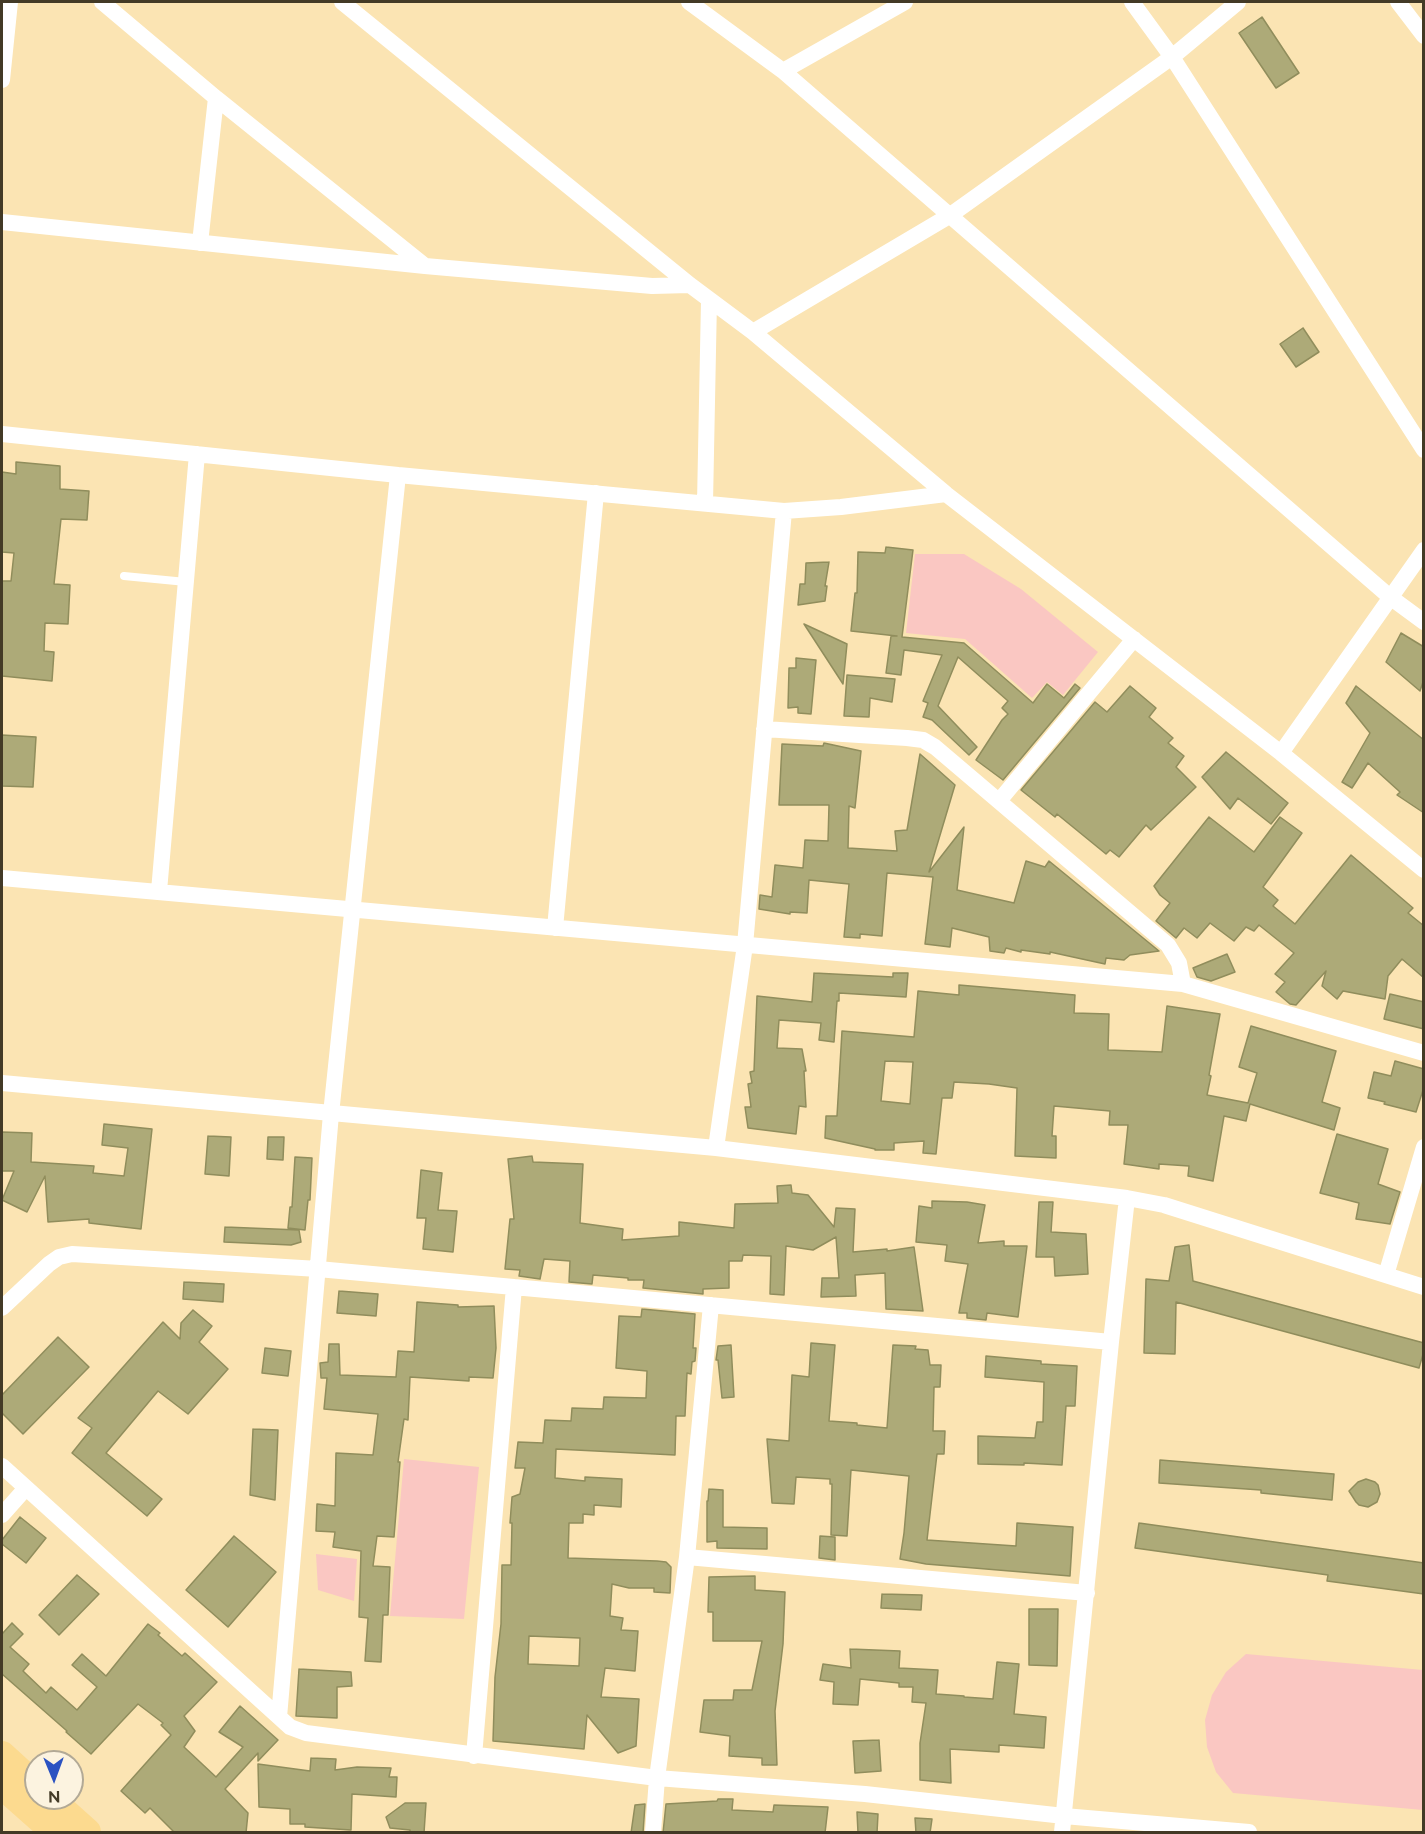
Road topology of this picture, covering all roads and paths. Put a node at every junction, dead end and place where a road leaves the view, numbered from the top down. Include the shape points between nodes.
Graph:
1 (10, 2) edge
2 (102, 2) edge
3 (342, 2) edge
4 (690, 2) edge
5 (905, 2) edge
6 (1132, 2) edge
7 (1238, 2) edge
8 (1398, 2) edge
9 (4, 23) edge
10 (1424, 36) edge
11 (1172, 57) junction
12 (783, 71) junction
13 (2, 80) edge
14 (216, 98) junction
15 (949, 216) junction
16 (2, 222) edge
17 (200, 243) junction
18 (425, 266) junction
19 (690, 285) junction
20 (709, 300) junction
21 (753, 332) junction
22 (2, 434) edge
23 (1424, 450) edge
24 (197, 454) junction
25 (398, 475) junction
26 (596, 493) junction
27 (946, 494) junction
28 (705, 503) junction
29 (784, 511) junction
30 (1424, 550) edge
31 (124, 576) dead end
32 (186, 582) junction
33 (1390, 597) junction
34 (1424, 622) edge
35 (1134, 639) junction
36 (764, 729) junction
37 (1281, 753) junction
38 (999, 801) junction
39 (1424, 870) edge
40 (2, 878) edge
41 (159, 891) junction
42 (352, 909) junction
43 (555, 928) junction
44 (745, 945) junction
45 (1183, 984) junction
46 (1424, 1053) edge
47 (2, 1083) edge
48 (331, 1113) junction
49 (1424, 1147) edge
50 (716, 1148) junction
51 (1127, 1198) junction
52 (318, 1269) junction
53 (1386, 1275) junction
54 (514, 1287) junction
55 (1424, 1287) edge
56 (711, 1305) junction
57 (2, 1308) edge
58 (1111, 1342) junction
59 (2, 1466) edge
60 (26, 1488) junction
61 (2, 1515) edge
62 (687, 1557) junction
63 (1087, 1593) junction
64 (279, 1717) junction
65 (2, 1755) edge
66 (474, 1756) junction
67 (24, 1775) edge
68 (657, 1778) junction
69 (2, 1785) edge
70 (62, 1810) edge
71 (1063, 1824) edge
72 (55, 1833) edge
73 (87, 1833) edge
74 (653, 1833) edge
75 (1249, 1833) edge

1 - 9 street
2 - 14 street
3 - 19 street
4 - 12 street
5 - 12 street
6 - 11 street
7 - 11 street
8 - 10 street
9 - 13 street
11 - 15 street
11 - 23 street
12 - 15 street
14 - 17 street
14 - 18 street
15 - 21 street
15 - 33 street
16 - 17 street
17 - 18 street
18 - 19 street via 652,286
19 - 20 street
20 - 21 street
20 - 28 street
21 - 27 street
22 - 24 street
24 - 25 street
24 - 32 street
25 - 26 street
25 - 42 street
26 - 28 street
26 - 43 street
27 - 29 street
27 - 35 street
28 - 29 street
29 - 36 street
30 - 33 street
31 - 32 lane
32 - 41 street
33 - 34 street
33 - 37 street
35 - 37 street
35 - 38 street
36 - 38 street via 923,740
36 - 44 street
37 - 39 street
38 - 45 street via 1168,945 1179,963
40 - 41 street
41 - 42 street
42 - 43 street
42 - 48 street
43 - 44 street
44 - 45 street
44 - 50 street
45 - 46 street
47 - 48 street
48 - 50 street
48 - 52 street
49 - 53 street
50 - 51 street
51 - 53 street via 1164,1205
51 - 58 street
52 - 54 street
52 - 57 street via 72,1254 49,1264
52 - 64 street
53 - 55 street
54 - 56 street
54 - 66 street
56 - 58 street
56 - 62 street
58 - 63 street
59 - 60 street
60 - 61 street
60 - 64 street
62 - 63 street
62 - 68 street
63 - 71 street
64 - 66 street via 306,1733
65 - 67 highway
66 - 68 street
68 - 71 street via 865,1794
68 - 74 street
69 - 72 highway
70 - 73 highway
71 - 75 street

